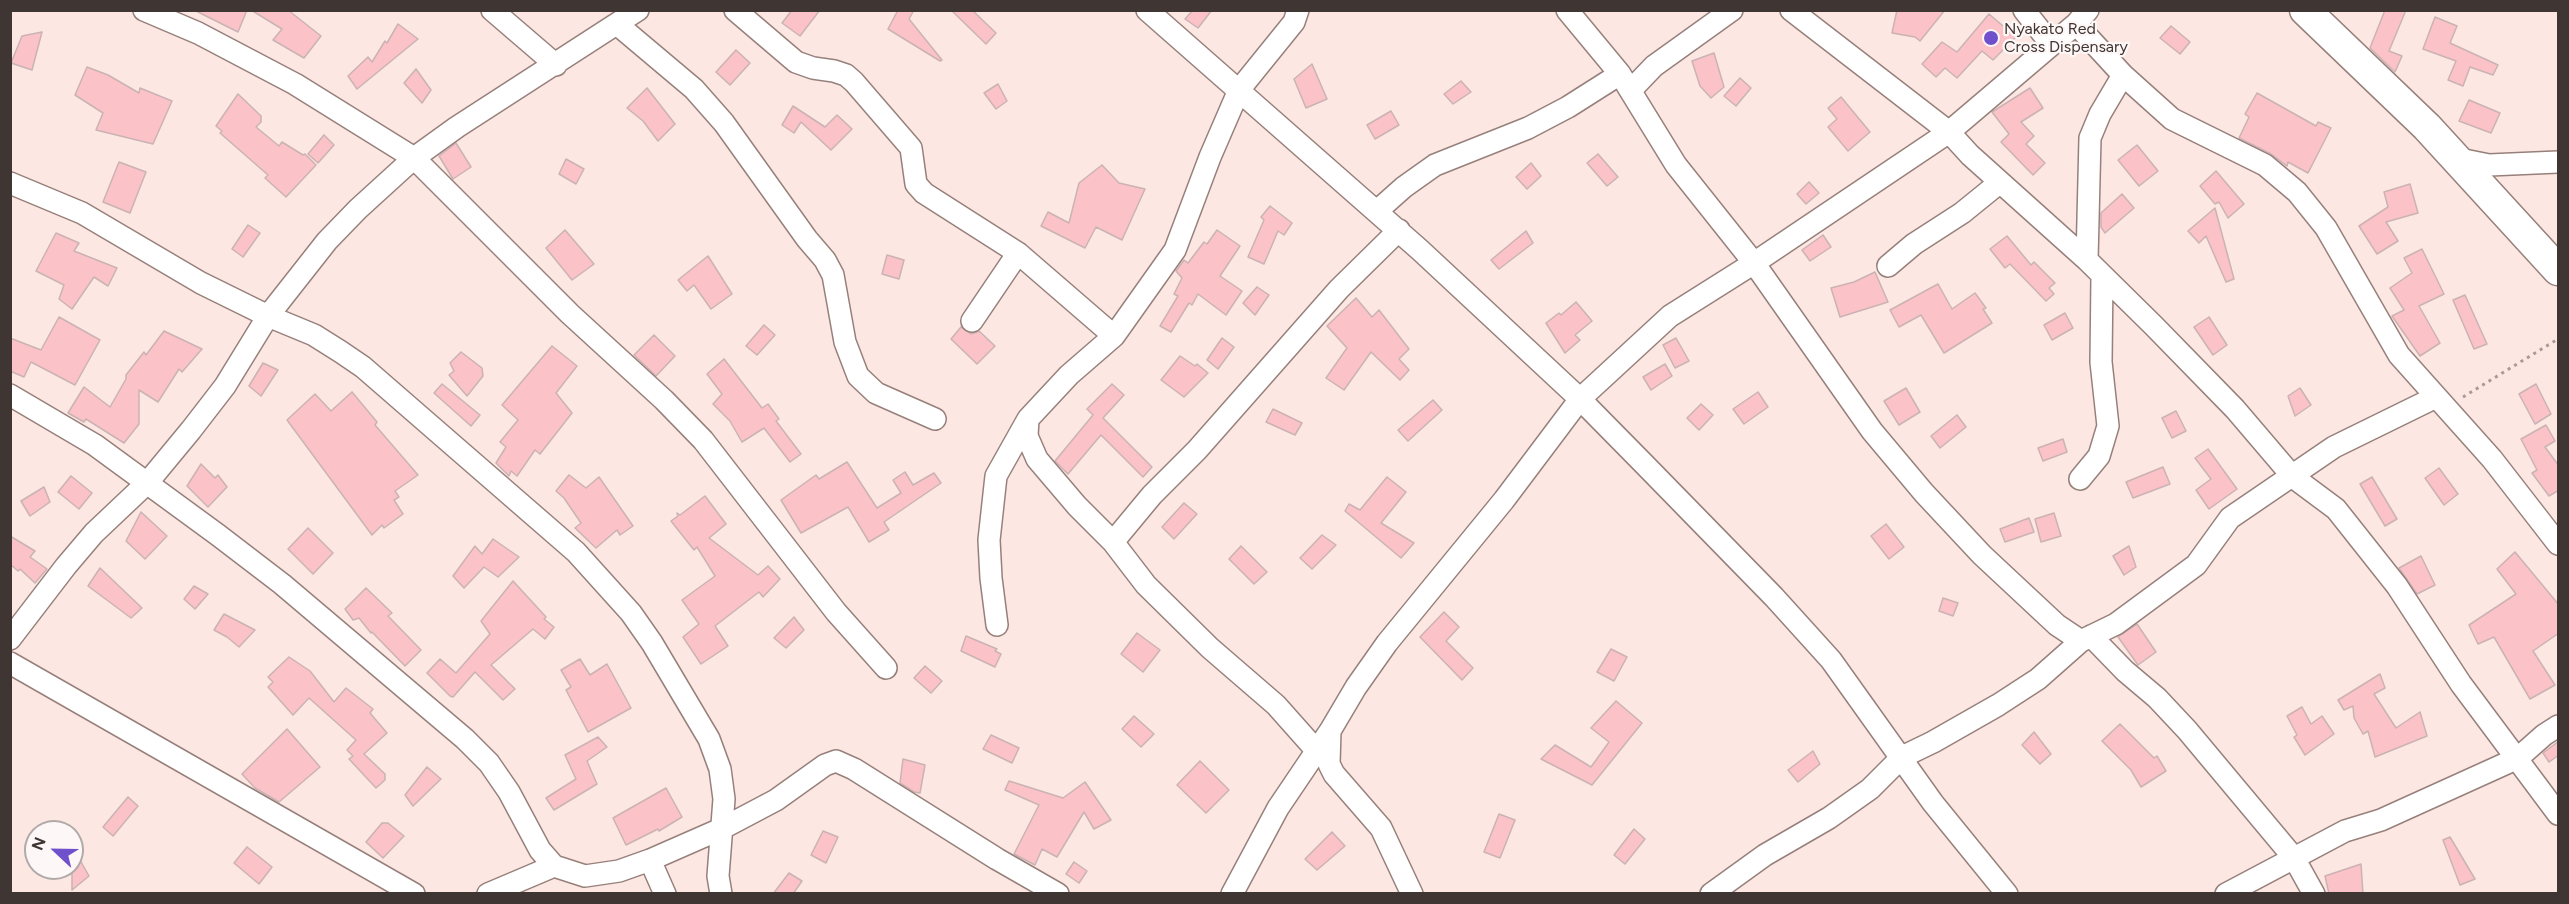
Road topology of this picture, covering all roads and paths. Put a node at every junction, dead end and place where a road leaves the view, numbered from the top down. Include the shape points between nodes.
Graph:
1 (144, 10) edge
2 (492, 10) edge
3 (638, 10) edge
4 (735, 10) edge
5 (1147, 10) edge
6 (1298, 10) edge
7 (1567, 10) edge
8 (1732, 10) edge
9 (1791, 10) edge
10 (2024, 10) edge
11 (2305, 10) edge
12 (2082, 17) edge
13 (618, 25) junction
14 (2051, 44) junction
15 (556, 65) junction
16 (2123, 75) junction
17 (1625, 82) junction
18 (1239, 90) junction
19 (1949, 132) junction
20 (414, 158) junction
21 (2453, 158) junction
22 (2559, 162) edge
23 (10, 183) edge
24 (2000, 183) junction
25 (1377, 211) junction
26 (1399, 230) junction
27 (1018, 253) junction
28 (2087, 260) junction
29 (1754, 263) junction
30 (1888, 266) dead end
31 (2559, 270) edge
32 (2102, 276) junction
33 (268, 316) junction
34 (972, 321) dead end
35 (1114, 336) junction
36 (2559, 339) edge
37 (10, 395) edge
38 (1580, 399) junction
39 (2441, 402) junction
40 (935, 419) dead end
41 (1028, 419) junction
42 (2293, 477) junction
43 (2080, 479) dead end
44 (148, 482) junction
45 (1113, 542) junction
46 (2559, 544) edge
47 (997, 625) dead end
48 (10, 639) edge
49 (2086, 639) junction
50 (10, 663) edge
51 (886, 668) dead end
52 (2559, 726) edge
53 (1330, 731) junction
54 (1316, 750) junction
55 (1902, 756) junction
56 (2518, 758) junction
57 (2559, 814) edge
58 (723, 828) junction
59 (2294, 858) junction
60 (650, 860) junction
61 (555, 866) junction
62 (414, 894) edge
63 (488, 894) edge
64 (665, 894) edge
65 (721, 894) edge
66 (1058, 894) edge
67 (1232, 894) edge
68 (1412, 894) edge
69 (1711, 894) edge
70 (2007, 894) edge
71 (2226, 894) edge
72 (2314, 894) edge

1 - 20 street via 296,84
2 - 15 street
3 - 13 street
4 - 27 street via 796,62 846,75 911,148 916,183 924,193
5 - 18 street
6 - 18 street via 1294,22
7 - 17 street
8 - 17 street
9 - 19 street
10 - 14 street
11 - 21 street via 2427,127
12 - 14 street
12 - 16 street
13 - 15 street
13 - 40 street via 694,89 724,123 825,260 833,275 845,342 858,376 876,393
14 - 19 street
15 - 20 street
16 - 28 street via 2090,138
16 - 39 street via 2172,119 2265,165 2297,192 2326,228 2399,355
17 - 25 street via 1528,128 1435,165
17 - 29 street via 1676,165
18 - 25 street
18 - 35 street via 1175,250
19 - 24 street
19 - 29 street
20 - 33 street via 327,241
20 - 51 street via 703,440 836,612
21 - 22 street via 2489,165
21 - 31 street
23 - 33 street via 81,213 201,283
24 - 28 street
24 - 30 street
25 - 26 street
26 - 38 street
26 - 45 street via 1339,289
27 - 34 street
27 - 35 street
28 - 32 street
29 - 38 street via 1670,316
29 - 49 street via 1872,430 1923,493 1982,555 2057,624
32 - 42 street via 2235,409
32 - 43 street via 2101,362 2108,426 2099,456
33 - 44 street via 225,386
33 - 58 street via 314,335 363,367 542,521 603,579 652,643 709,739 720,769
35 - 41 street via 1069,375
36 - 39 path
37 - 44 street via 95,445
38 - 53 street via 1504,500 1387,643
38 - 55 street via 1831,660
39 - 42 street via 2334,447
39 - 46 street
41 - 45 street via 1027,436 1036,459
41 - 47 street via 996,476 989,540
42 - 49 street via 2230,518 2196,565 2116,624
42 - 56 street via 2336,509 2397,586 2462,684
44 - 48 street via 87,541
44 - 61 street via 282,584 465,739 509,792 540,850
45 - 54 street via 1146,585 1276,705
49 - 55 street via 2038,679 1998,705
49 - 59 street via 2157,698
50 - 62 street
52 - 56 street
53 - 54 street
53 - 68 street via 1329,764 1334,774 1381,828
54 - 67 street via 1272,816
55 - 69 street via 1870,789
55 - 70 street via 1933,803
56 - 57 street
56 - 59 street via 2381,820 2345,831
58 - 60 street
58 - 65 street via 718,876
58 - 66 street via 836,761
59 - 71 street
59 - 72 street
60 - 61 street via 619,871 585,876
60 - 64 street
61 - 63 street

